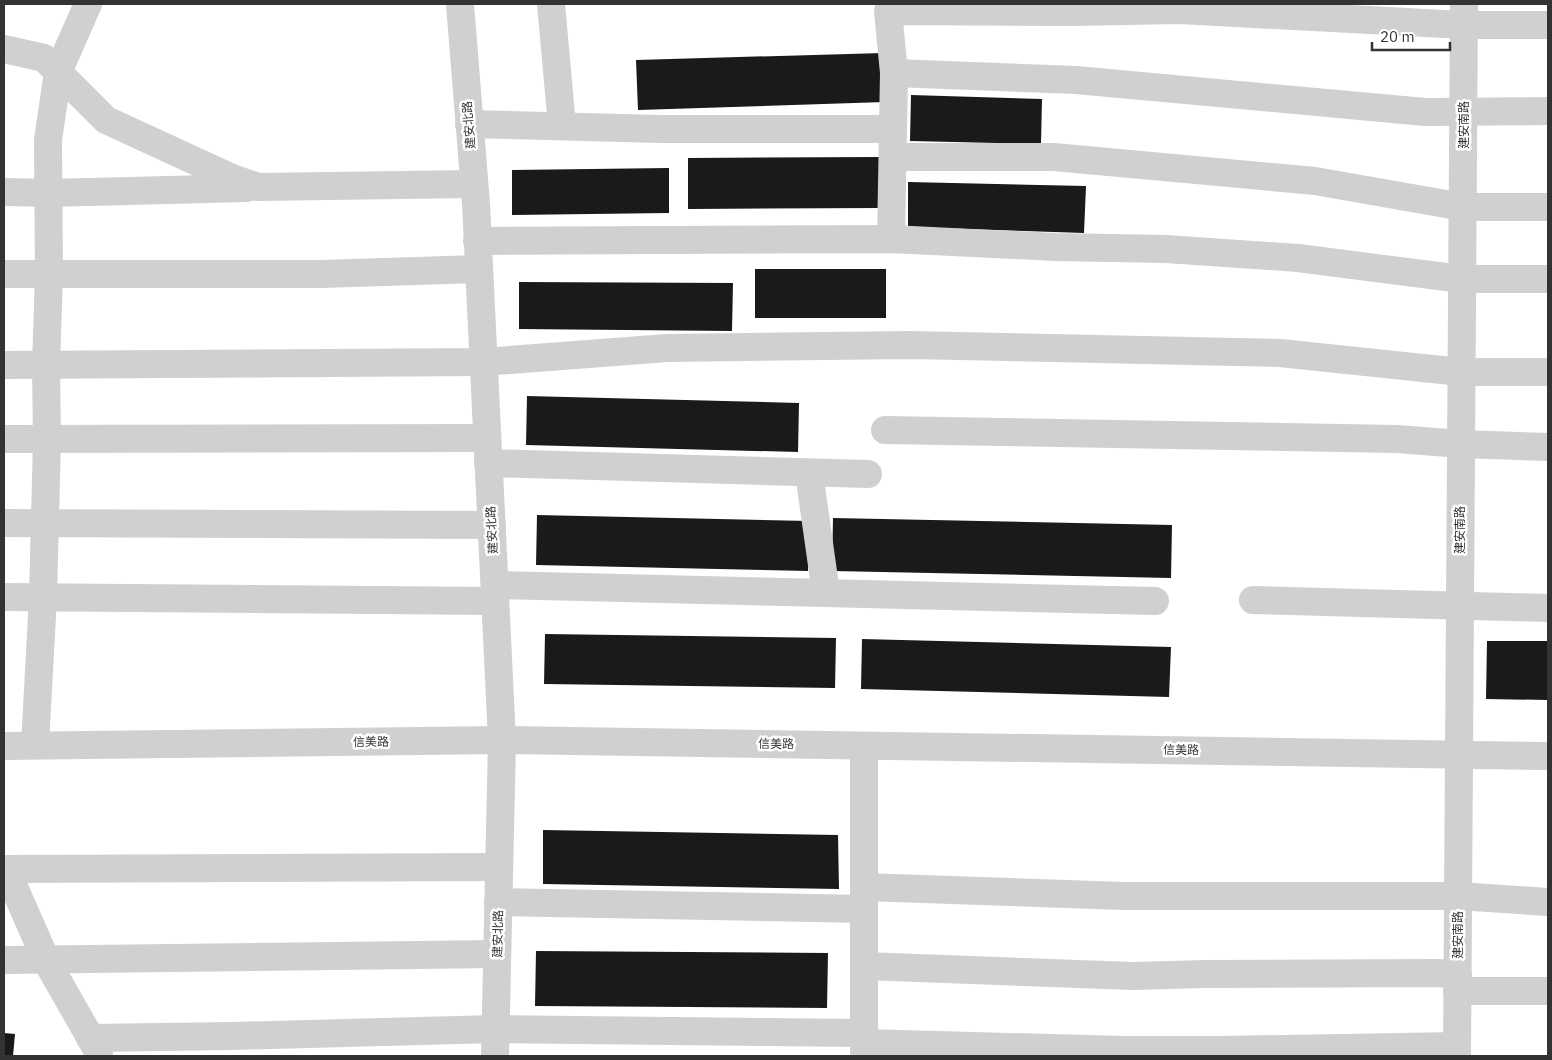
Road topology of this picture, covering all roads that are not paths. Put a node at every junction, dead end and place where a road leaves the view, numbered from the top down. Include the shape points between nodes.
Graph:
1 (88, 4) edge
2 (460, 4) edge
3 (552, 4) edge
4 (1464, 15) edge
5 (1548, 25) edge
6 (4, 49) edge
7 (58, 72) junction
8 (894, 73) junction
9 (1548, 111) edge
10 (1464, 112) junction
11 (469, 124) junction
12 (562, 126) junction
13 (893, 129) junction
14 (892, 157) junction
15 (474, 184) junction
16 (258, 187) junction
17 (4, 192) edge
18 (49, 193) junction
19 (1463, 207) junction
20 (1548, 207) edge
21 (891, 239) junction
22 (477, 241) junction
23 (479, 269) junction
24 (4, 274) edge
25 (49, 275) junction
26 (1462, 279) junction
27 (1548, 279) edge
28 (483, 362) junction
29 (4, 365) edge
30 (46, 365) junction
31 (1461, 372) junction
32 (1548, 372) edge
33 (885, 430) dead end
34 (4, 439) edge
35 (47, 440) junction
36 (1461, 444) junction
37 (1548, 447) edge
38 (488, 451) junction
39 (809, 472) junction
40 (868, 474) dead end
41 (4, 523) edge
42 (44, 523) junction
43 (492, 525) junction
44 (495, 593) junction
45 (826, 593) junction
46 (4, 596) edge
47 (42, 597) junction
48 (1253, 600) dead end
49 (1155, 601) dead end
50 (1460, 606) junction
51 (1548, 608) edge
52 (502, 740) junction
53 (35, 745) junction
54 (4, 746) edge
55 (864, 746) junction
56 (1459, 754) junction
57 (1548, 756) edge
58 (499, 867) junction
59 (5, 869) edge
60 (1458, 896) junction
61 (864, 898) junction
62 (498, 902) junction
63 (1548, 902) edge
64 (497, 954) junction
65 (4, 960) edge
66 (46, 960) junction
67 (864, 966) junction
68 (1457, 983) junction
69 (1548, 990) edge
70 (495, 1029) junction
71 (863, 1044) edge
72 (96, 1047) edge
73 (1457, 1051) edge
74 (1151, 1053) edge
75 (495, 1056) edge

1 - 7 street
2 - 11 street, 建安北路
3 - 12 street
4 - 5 street
4 - 8 street via 1180,10 888,11
4 - 10 street, 建安南路
6 - 7 street via 44,58
7 - 16 street via 106,120
7 - 18 street via 48,140
8 - 10 street via 1076,80 1425,112
8 - 13 street
9 - 10 street
10 - 19 street, 建安南路
11 - 12 street
11 - 15 street, 建安北路
12 - 13 street
13 - 14 street
14 - 19 street via 1054,158 1315,181
14 - 21 street
15 - 16 street
15 - 22 street, 建安北路
16 - 18 street
17 - 18 street
18 - 25 street
19 - 20 street
19 - 26 street, 建安南路
21 - 22 street
21 - 26 street via 1055,247 1166,248 1298,258
22 - 23 street, 建安北路
23 - 25 street via 321,274
23 - 28 street, 建安北路
24 - 25 street
25 - 30 street
26 - 27 street
26 - 31 street, 建安南路
28 - 30 street
28 - 31 street via 667,348 910,345 1280,352
28 - 38 street, 建安北路
29 - 30 street
30 - 35 street
31 - 32 street
31 - 36 street, 建安南路
33 - 36 street via 1397,439
34 - 35 street
35 - 38 street
35 - 42 street
36 - 37 street
36 - 50 street, 建安南路
38 - 39 street
38 - 43 street, 建安北路
39 - 40 street
39 - 45 street
41 - 42 street
42 - 43 street
42 - 47 street
43 - 44 street, 建安北路
44 - 45 street
44 - 47 street
44 - 52 street, 建安北路
45 - 49 street
46 - 47 street
47 - 53 street
48 - 50 street
50 - 51 street
50 - 56 street, 建安南路
52 - 53 street, 信美路
52 - 55 street, 信美路
52 - 58 street, 建安北路
53 - 54 street, 信美路
55 - 56 street, 信美路
55 - 61 street
56 - 57 street, 信美路
56 - 60 street, 建安南路
58 - 59 street
58 - 62 street, 建安北路
59 - 66 street
60 - 61 street
60 - 63 street
60 - 68 street, 建安南路
61 - 62 street
61 - 67 street
62 - 64 street, 建安北路
64 - 66 street
64 - 70 street, 建安北路
65 - 66 street
66 - 72 street
67 - 68 street via 1133,976 1438,973
67 - 71 street
68 - 69 street
68 - 73 street, 建安南路
70 - 71 street
70 - 72 street via 232,1036
70 - 75 street, 建安北路
71 - 74 street
73 - 74 street

